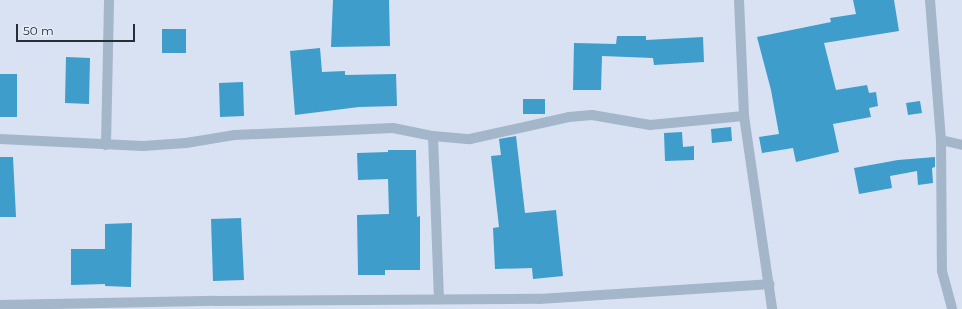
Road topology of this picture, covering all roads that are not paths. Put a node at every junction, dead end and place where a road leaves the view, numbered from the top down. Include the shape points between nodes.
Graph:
1 (109, 0) edge
2 (739, 0) edge
3 (930, 0) edge
4 (744, 116) junction
5 (434, 136) junction
6 (0, 139) edge
7 (941, 140) junction
8 (106, 145) junction
9 (962, 145) edge
10 (770, 284) junction
11 (439, 299) junction
12 (0, 305) edge
13 (772, 309) edge
14 (952, 309) edge

1 - 8 street
2 - 4 street
3 - 7 street
4 - 5 street via 650,125 592,115 569,117 470,139
4 - 10 street
5 - 8 street via 393,128 235,136 186,143
5 - 11 street
6 - 8 street
7 - 9 street
7 - 14 street via 942,271
10 - 11 street via 538,299
10 - 13 street
11 - 12 street via 215,300

